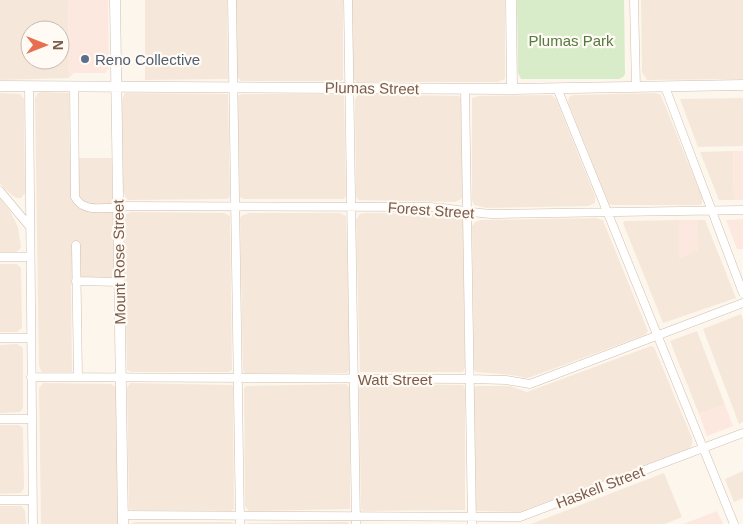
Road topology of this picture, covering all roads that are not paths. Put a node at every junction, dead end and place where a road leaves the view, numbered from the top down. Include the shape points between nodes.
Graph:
1 (115, 0) edge
2 (232, 0) edge
3 (348, 0) edge
4 (510, 0) edge
5 (634, 0) edge
6 (743, 85) edge
7 (0, 86) edge
8 (29, 86) junction
9 (74, 86) junction
10 (117, 86) junction
11 (233, 86) junction
12 (636, 86) junction
13 (665, 86) junction
14 (350, 88) junction
15 (557, 88) junction
16 (465, 89) junction
17 (512, 89) junction
18 (0, 191) edge
19 (235, 206) junction
20 (351, 206) junction
21 (118, 207) junction
22 (712, 210) junction
23 (743, 210) edge
24 (467, 211) junction
25 (607, 212) junction
26 (30, 227) junction
27 (76, 245) dead end
28 (0, 257) edge
29 (30, 257) junction
30 (76, 281) junction
31 (119, 282) junction
32 (743, 293) edge
33 (743, 304) edge
34 (657, 336) junction
35 (0, 338) edge
36 (30, 338) junction
37 (31, 377) junction
38 (78, 377) junction
39 (121, 378) junction
40 (238, 378) junction
41 (470, 378) junction
42 (354, 379) junction
43 (0, 419) edge
44 (31, 419) junction
45 (743, 433) edge
46 (702, 449) junction
47 (0, 500) edge
48 (32, 500) junction
49 (123, 520) edge
50 (240, 520) edge
51 (356, 520) edge
52 (472, 520) edge
53 (33, 524) edge
54 (734, 524) edge

1 - 10 street, Mount Rose Street
2 - 11 street
3 - 14 street
4 - 17 street
5 - 12 street
6 - 13 street, Plumas Street
7 - 8 street, Plumas Street
8 - 9 street, Plumas Street
8 - 26 street
9 - 10 street, Plumas Street
9 - 21 street, Forest Street via 75,197 86,208
10 - 11 street, Plumas Street
10 - 21 street, Mount Rose Street
11 - 14 street, Plumas Street
11 - 19 street
12 - 13 street, Plumas Street
12 - 15 street, Plumas Street
13 - 22 street
14 - 16 street, Plumas Street
14 - 20 street
15 - 17 street, Plumas Street
15 - 25 street
16 - 17 street, Plumas Street
16 - 24 street
18 - 26 street
19 - 20 street, Forest Street
19 - 21 street, Forest Street
19 - 40 street
20 - 24 street, Forest Street
20 - 42 street
21 - 31 street, Mount Rose Street
22 - 23 street, Forest Street
22 - 25 street, Forest Street
22 - 32 street
24 - 25 street, Forest Street via 498,214
24 - 41 street
25 - 34 street
26 - 29 street
27 - 30 street
28 - 29 street
29 - 36 street
30 - 31 street
30 - 38 street
31 - 39 street, Mount Rose Street
33 - 34 street, Watt Street
34 - 41 street, Watt Street via 533,384
34 - 46 street
35 - 36 street
36 - 37 street
37 - 38 street, Watt Street
37 - 44 street
38 - 39 street, Watt Street
39 - 40 street, Watt Street
39 - 49 street, Mount Rose Street
40 - 42 street, Watt Street
40 - 50 street
41 - 42 street, Watt Street
41 - 52 street
42 - 51 street
43 - 44 street
44 - 48 street
45 - 46 street, Haskell Street
46 - 52 street, Haskell Street via 524,517
46 - 54 street
47 - 48 street
48 - 53 street
49 - 50 street, Haskell Street
50 - 51 street, Haskell Street
51 - 52 street, Haskell Street

